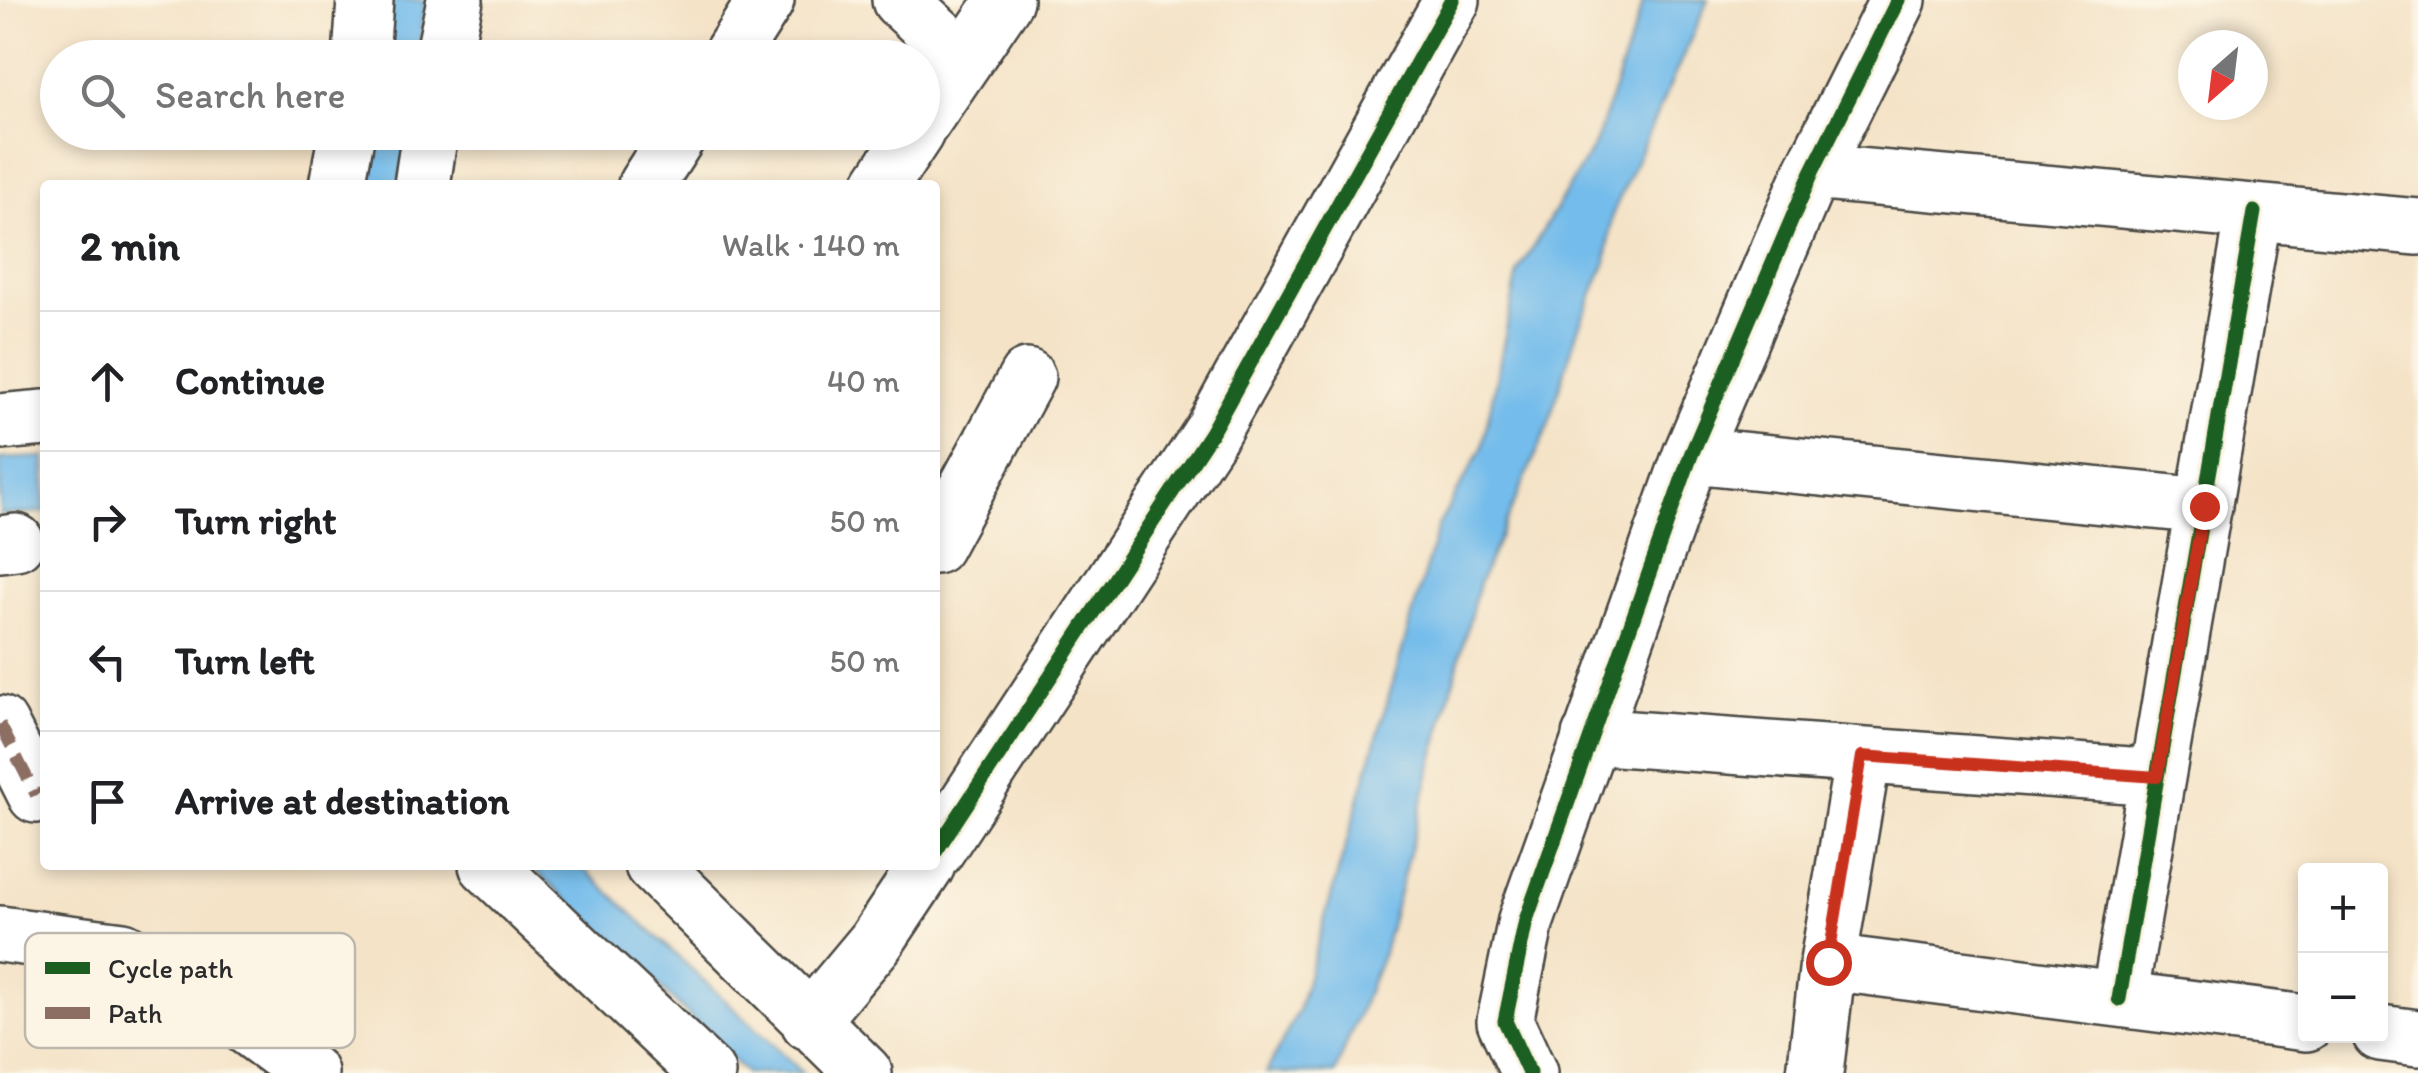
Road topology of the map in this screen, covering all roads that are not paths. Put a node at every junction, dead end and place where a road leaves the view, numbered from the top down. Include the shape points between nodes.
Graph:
1 (364, 0) edge
2 (455, 0) edge
3 (766, 0) edge
4 (900, 0) edge
5 (1004, 0) edge
6 (1452, 0) edge
7 (1898, 0) edge
8 (361, 40) edge
9 (447, 40) edge
10 (740, 40) edge
11 (964, 59) junction
12 (940, 95) edge
13 (344, 150) edge
14 (427, 150) edge
15 (668, 150) edge
16 (904, 150) edge
17 (1812, 172) junction
18 (338, 180) edge
19 (423, 180) edge
20 (649, 180) edge
21 (884, 180) edge
22 (2254, 212) junction
23 (2418, 227) edge
24 (1028, 377) dead end
25 (40, 418) edge
26 (0, 422) edge
27 (1690, 455) junction
28 (2204, 506) junction
29 (940, 524) edge
30 (0, 724) edge
31 (1590, 736) junction
32 (1862, 756) junction
33 (2157, 777) junction
34 (36, 796) dead end
35 (940, 844) edge
36 (492, 870) edge
37 (658, 870) edge
38 (924, 870) edge
39 (0, 934) edge
40 (25, 937) edge
41 (1828, 962) junction
42 (2120, 999) junction
43 (2298, 1022) edge
44 (2388, 1034) edge
45 (2418, 1038) edge
46 (276, 1048) edge
47 (2418, 1051) edge
48 (834, 1057) edge
49 (310, 1073) edge
50 (707, 1073) edge
51 (1529, 1073) edge
52 (1815, 1073) edge
53 (2414, 1073) edge

1 - 8 street
2 - 9 street
3 - 10 street
4 - 11 street
5 - 11 street
6 - 35 street via 1212,433
7 - 17 street
11 - 12 street
13 - 18 street
14 - 19 street
15 - 20 street
16 - 21 street
17 - 22 street
17 - 27 street
22 - 23 street
22 - 28 street
24 - 29 street
25 - 26 street
27 - 28 street
27 - 31 street
28 - 33 street
30 - 34 street
31 - 32 street
31 - 51 street via 1526,920 1504,1021
32 - 33 street
32 - 41 street
33 - 42 street
36 - 50 street
37 - 48 street
38 - 48 street via 875,943
39 - 40 street
41 - 42 street
41 - 52 street
42 - 43 street
44 - 45 street
46 - 49 street
47 - 53 street

